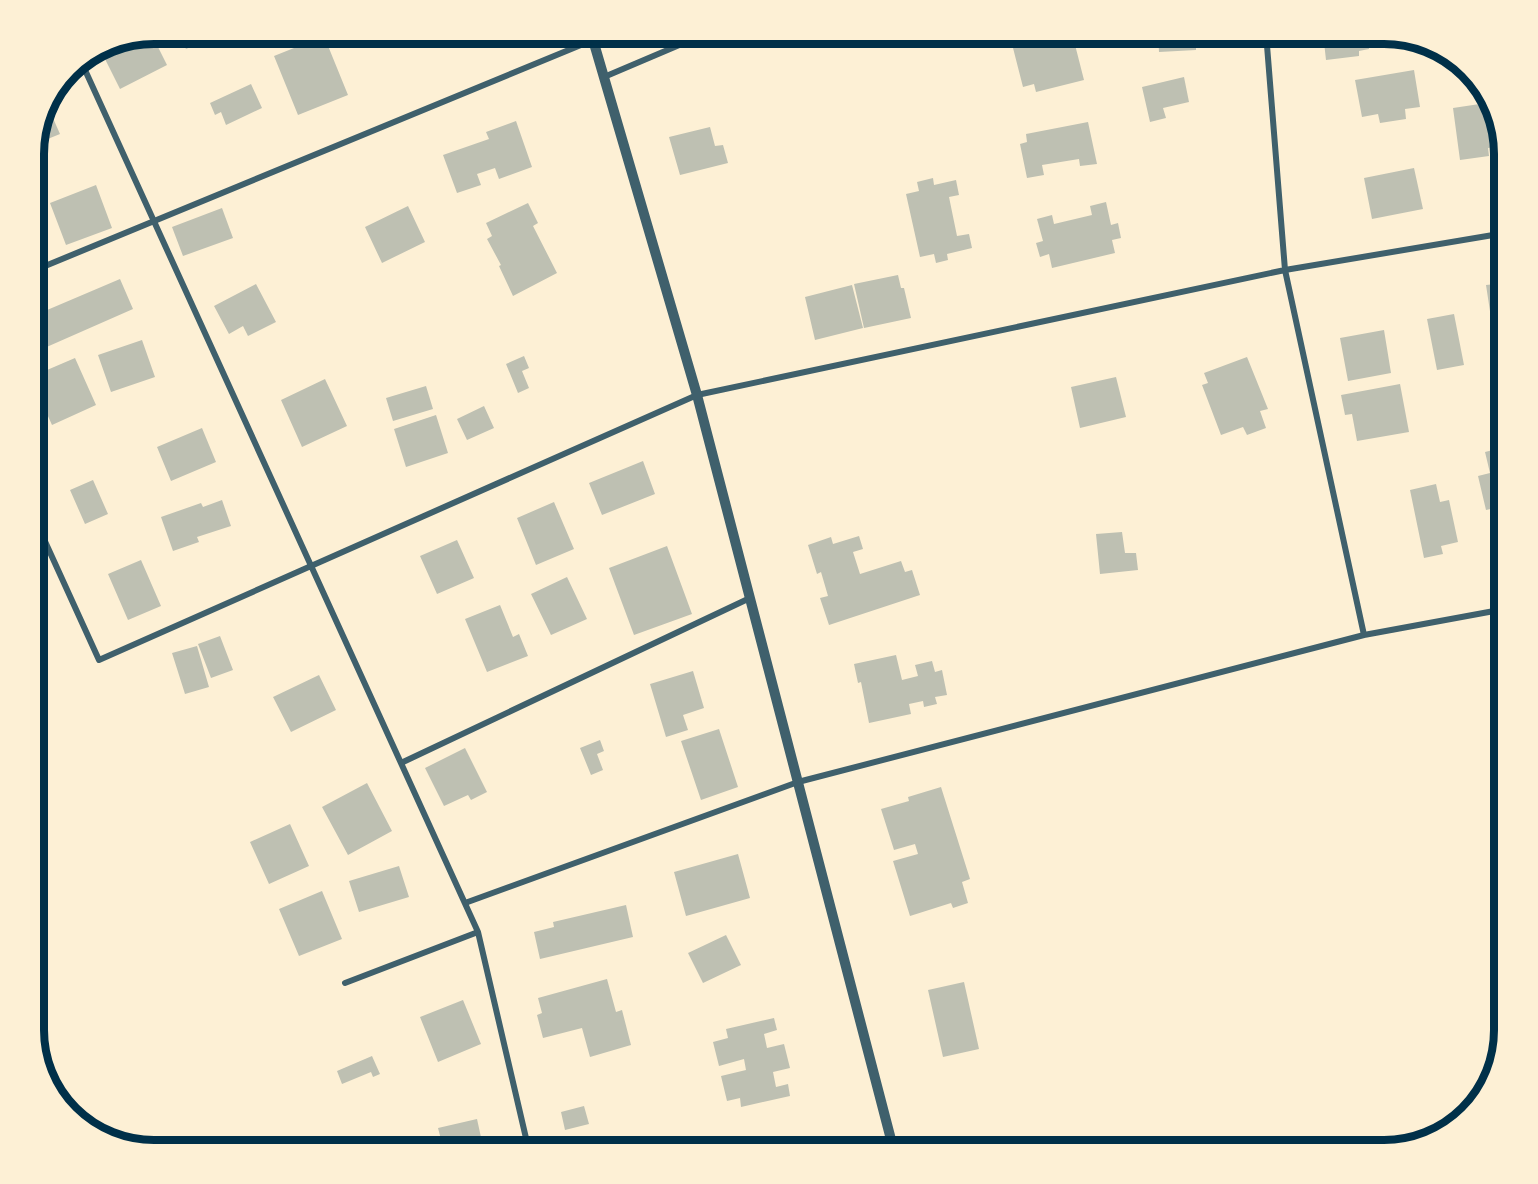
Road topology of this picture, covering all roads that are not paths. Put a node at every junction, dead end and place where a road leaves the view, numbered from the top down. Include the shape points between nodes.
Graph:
1 (575, 44) edge
2 (594, 44) edge
3 (682, 44) edge
4 (1267, 44) edge
5 (84, 68) edge
6 (604, 77) junction
7 (154, 221) junction
8 (1494, 235) edge
9 (44, 266) edge
10 (1285, 270) junction
11 (697, 395) junction
12 (44, 539) edge
13 (310, 566) junction
14 (750, 598) junction
15 (1494, 611) edge
16 (1364, 635) junction
17 (401, 763) junction
18 (798, 782) junction
19 (465, 903) junction
20 (478, 932) junction
21 (345, 983) dead end
22 (526, 1140) edge
23 (891, 1140) edge

1 - 7 street
2 - 6 street
3 - 6 street
4 - 10 street
5 - 7 street
6 - 11 street
7 - 9 street
7 - 13 street
8 - 10 street
10 - 11 street
10 - 16 street
11 - 13 street
11 - 14 street
12 - 13 street via 99,660
13 - 17 street
14 - 17 street
14 - 18 street
15 - 16 street
16 - 18 street
17 - 19 street
18 - 19 street
18 - 23 street
19 - 20 street
20 - 21 street
20 - 22 street

